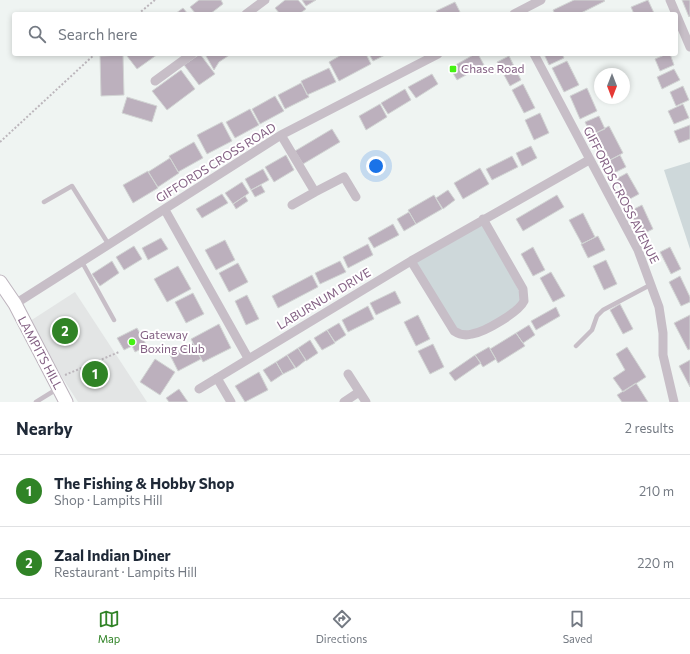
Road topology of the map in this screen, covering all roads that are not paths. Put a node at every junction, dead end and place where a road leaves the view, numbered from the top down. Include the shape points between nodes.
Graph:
1 (265, 0) edge
2 (541, 0) edge
3 (670, 0) edge
4 (249, 12) edge
5 (518, 12) edge
6 (675, 12) edge
7 (678, 19) edge
8 (690, 47) edge
9 (189, 56) edge
10 (434, 56) edge
11 (535, 56) edge
12 (155, 81) dead end
13 (282, 135) junction
14 (590, 160) junction
15 (315, 192) junction
16 (356, 197) dead end
17 (44, 202) dead end
18 (292, 206) dead end
19 (165, 210) junction
20 (483, 219) junction
21 (109, 245) junction
22 (412, 261) junction
23 (82, 262) junction
24 (0, 282) edge
25 (652, 284) junction
26 (15, 304) junction
27 (114, 320) dead end
28 (576, 346) dead end
29 (248, 358) junction
30 (348, 374) dead end
31 (217, 378) junction
32 (56, 384) junction
33 (199, 389) dead end
34 (359, 392) junction
35 (36, 402) edge
36 (66, 402) edge
37 (231, 402) edge
38 (344, 402) edge
39 (366, 402) edge
40 (674, 402) edge

1 - 4 street
2 - 5 street
3 - 6 street
7 - 8 street
9 - 12 street
10 - 13 street, GIFFORDS CROSS ROAD
11 - 14 street, GIFFORDS CROSS AVENUE
13 - 15 street
13 - 19 street, GIFFORDS CROSS ROAD
14 - 20 street, LABURNUM DRIVE
14 - 25 street, GIFFORDS CROSS AVENUE via 638,250
15 - 16 street via 344,177
15 - 18 street
17 - 21 lane via 72,186
19 - 21 street, GIFFORDS CROSS ROAD
19 - 29 street
20 - 22 street, LABURNUM DRIVE
20 - 22 street via 523,289 524,300 517,310 478,332 461,335 454,331
21 - 23 street, GIFFORDS CROSS ROAD
22 - 29 street, LABURNUM DRIVE
23 - 26 street, GIFFORDS CROSS ROAD
23 - 27 lane
24 - 26 main road, LAMPITS HILL
25 - 28 lane via 603,310 597,316 592,330
25 - 40 street, GIFFORDS CROSS AVENUE via 659,307 663,355
26 - 32 main road, LAMPITS HILL
29 - 31 street, LABURNUM DRIVE
30 - 34 street
31 - 33 street, LABURNUM DRIVE
31 - 37 street
32 - 35 lane
32 - 36 main road, LAMPITS HILL
34 - 38 street
34 - 39 street

